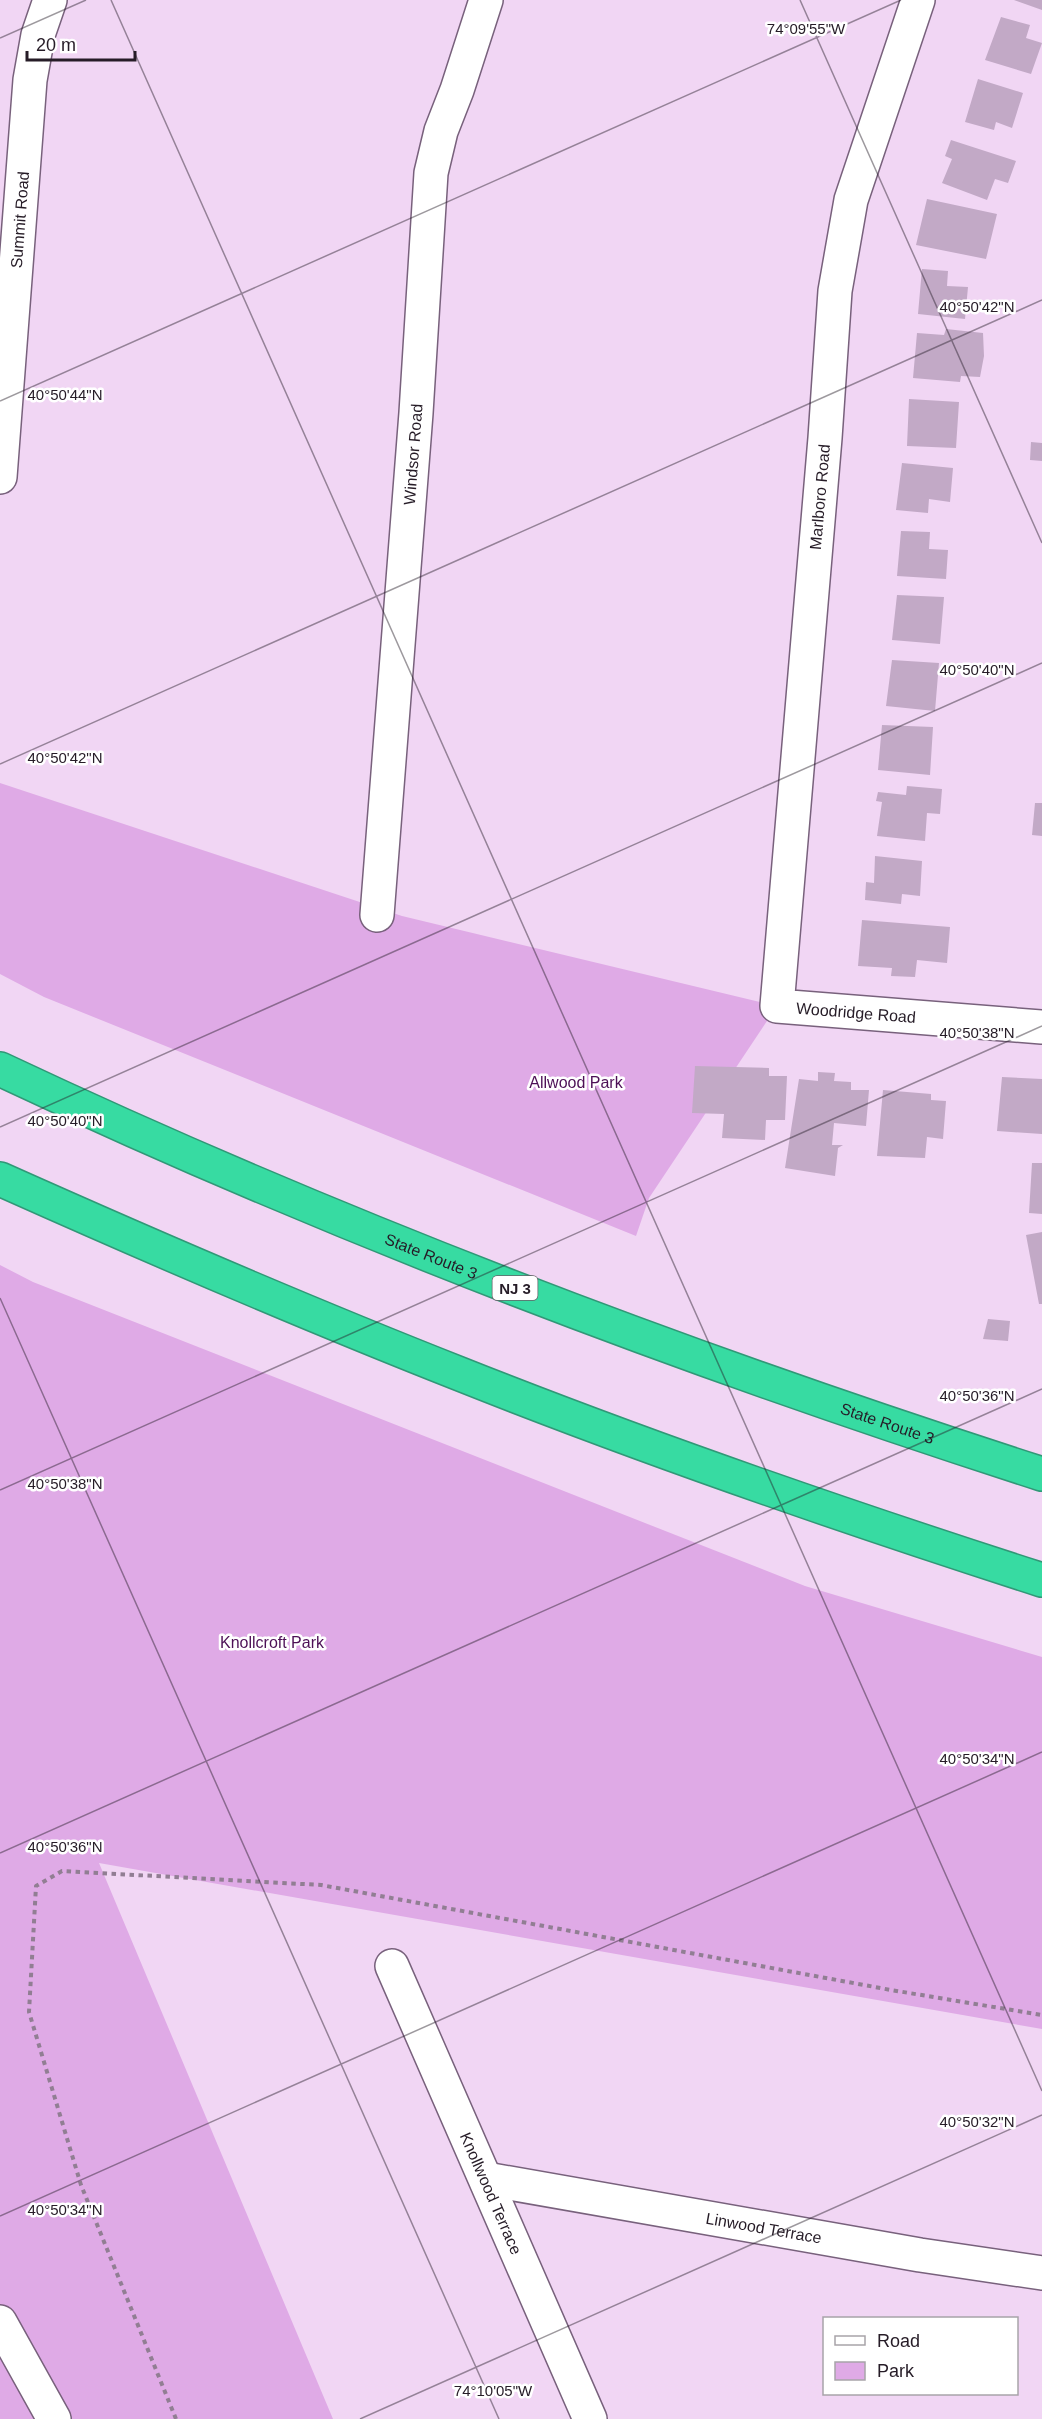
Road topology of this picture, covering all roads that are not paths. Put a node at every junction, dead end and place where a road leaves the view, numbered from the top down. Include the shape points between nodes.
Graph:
1 (51, 0) edge
2 (486, 0) edge
3 (918, 0) edge
4 (0, 477) edge
5 (376, 915) dead end
6 (777, 1006) joint
7 (1042, 1028) edge
8 (0, 1069) edge
9 (0, 1179) edge
10 (1042, 1474) edge
11 (1042, 1580) edge
12 (392, 1966) dead end
13 (486, 2179) junction
14 (1042, 2273) edge
15 (0, 2322) edge
16 (54, 2419) edge
17 (590, 2419) edge

1 - 4 street, Summit Road via 38,35 30,80
2 - 5 street, Windsor Road via 441,131 431,173
3 - 6 street, Marlboro Road via 851,200 835,291
6 - 7 street, Woodridge Road
8 - 10 highway, State Route 3 / NJ 3 via 248,1179 492,1280 748,1374
9 - 11 highway via 229,1279 484,1383 719,1471
12 - 13 street, Knollwood Terrace
13 - 14 street, Linwood Terrace
13 - 17 street, Knollwood Terrace
15 - 16 street

